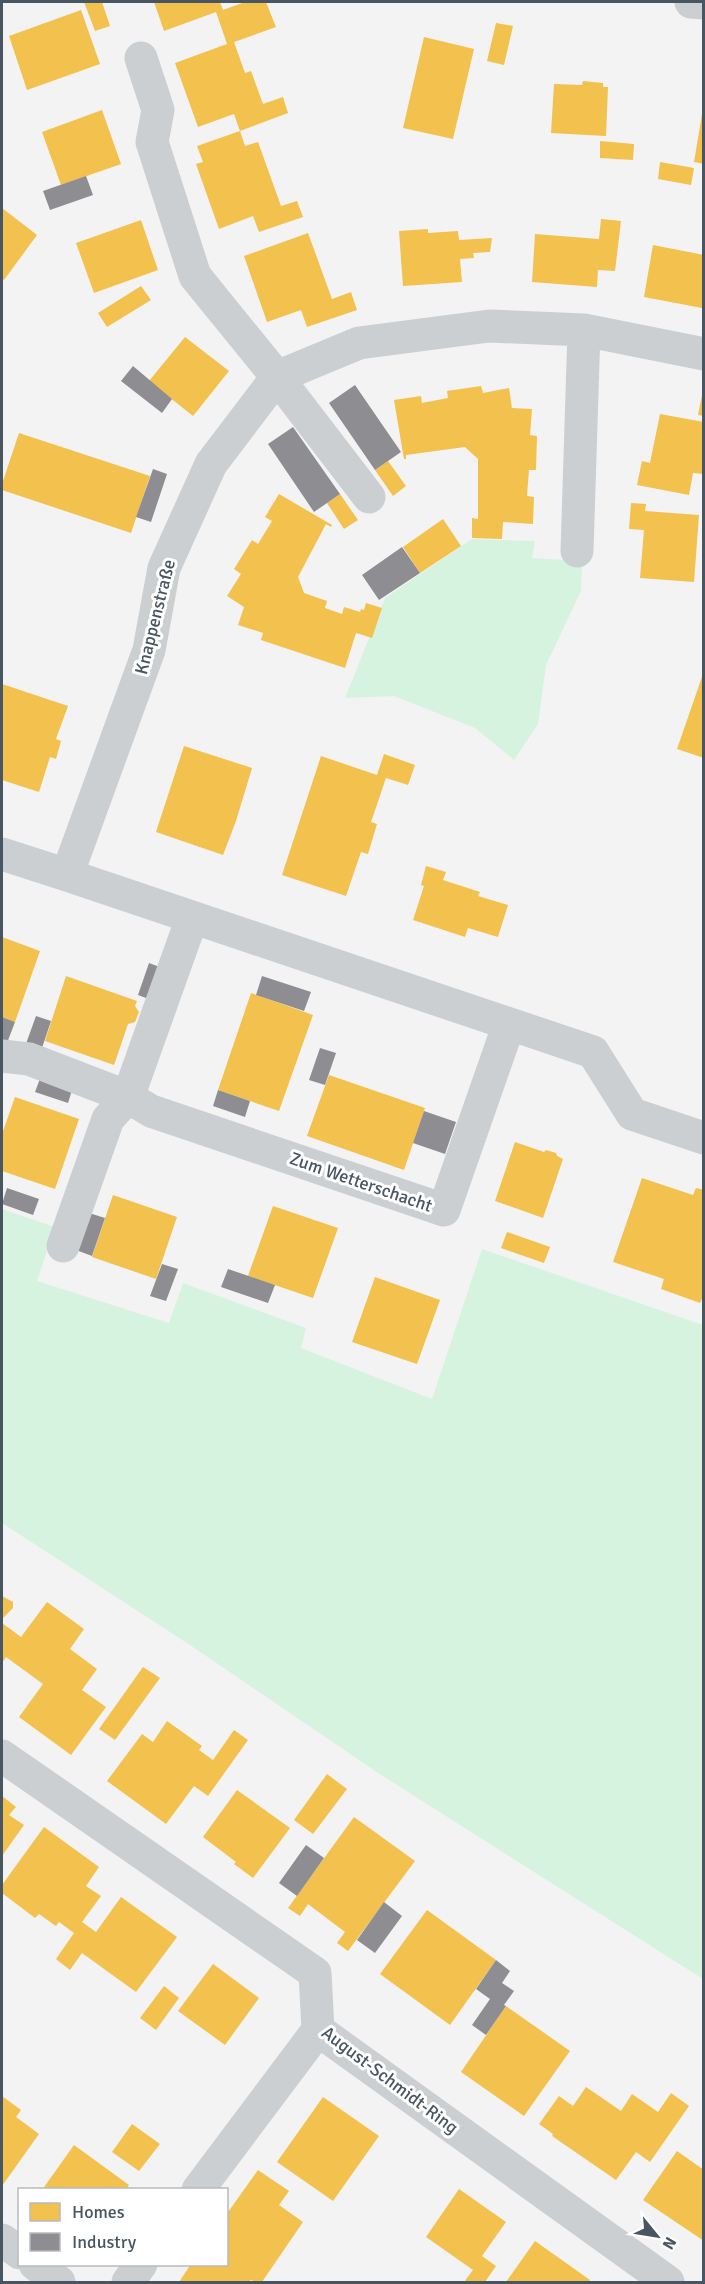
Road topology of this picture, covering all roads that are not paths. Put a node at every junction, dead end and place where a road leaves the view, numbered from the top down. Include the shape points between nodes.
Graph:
1 (691, 2) edge
2 (704, 3) edge
3 (141, 58) dead end
4 (584, 330) junction
5 (704, 354) edge
6 (277, 377) junction
7 (369, 497) dead end
8 (576, 551) dead end
9 (2, 854) edge
10 (68, 875) junction
11 (192, 918) junction
12 (509, 1024) junction
13 (2, 1056) edge
14 (128, 1096) junction
15 (704, 1138) edge
16 (63, 1246) dead end
17 (2, 1756) edge
18 (318, 2030) junction
19 (200, 2188) edge
20 (2, 2240) edge
21 (18, 2252) edge
22 (36, 2266) edge
23 (140, 2266) edge
24 (59, 2283) edge
25 (128, 2283) edge
26 (669, 2283) edge

1 - 2 street
3 - 6 street via 158,110 152,142 195,276
4 - 5 street
4 - 6 street via 489,326 359,343
4 - 8 street
6 - 7 street
6 - 10 street, Knappenstraße via 211,464 164,568 149,650
9 - 10 street
10 - 11 street
11 - 12 street
11 - 14 street
12 - 14 street, Zum Wetterschacht via 444,1210 151,1110
12 - 15 street via 593,1052 632,1114
13 - 14 street, Zum Wetterschacht via 29,1059
14 - 16 street via 108,1119
17 - 18 street, August-Schmidt-Ring via 315,1973
18 - 19 street
18 - 26 street, August-Schmidt-Ring
20 - 21 street
22 - 24 street
23 - 25 street

